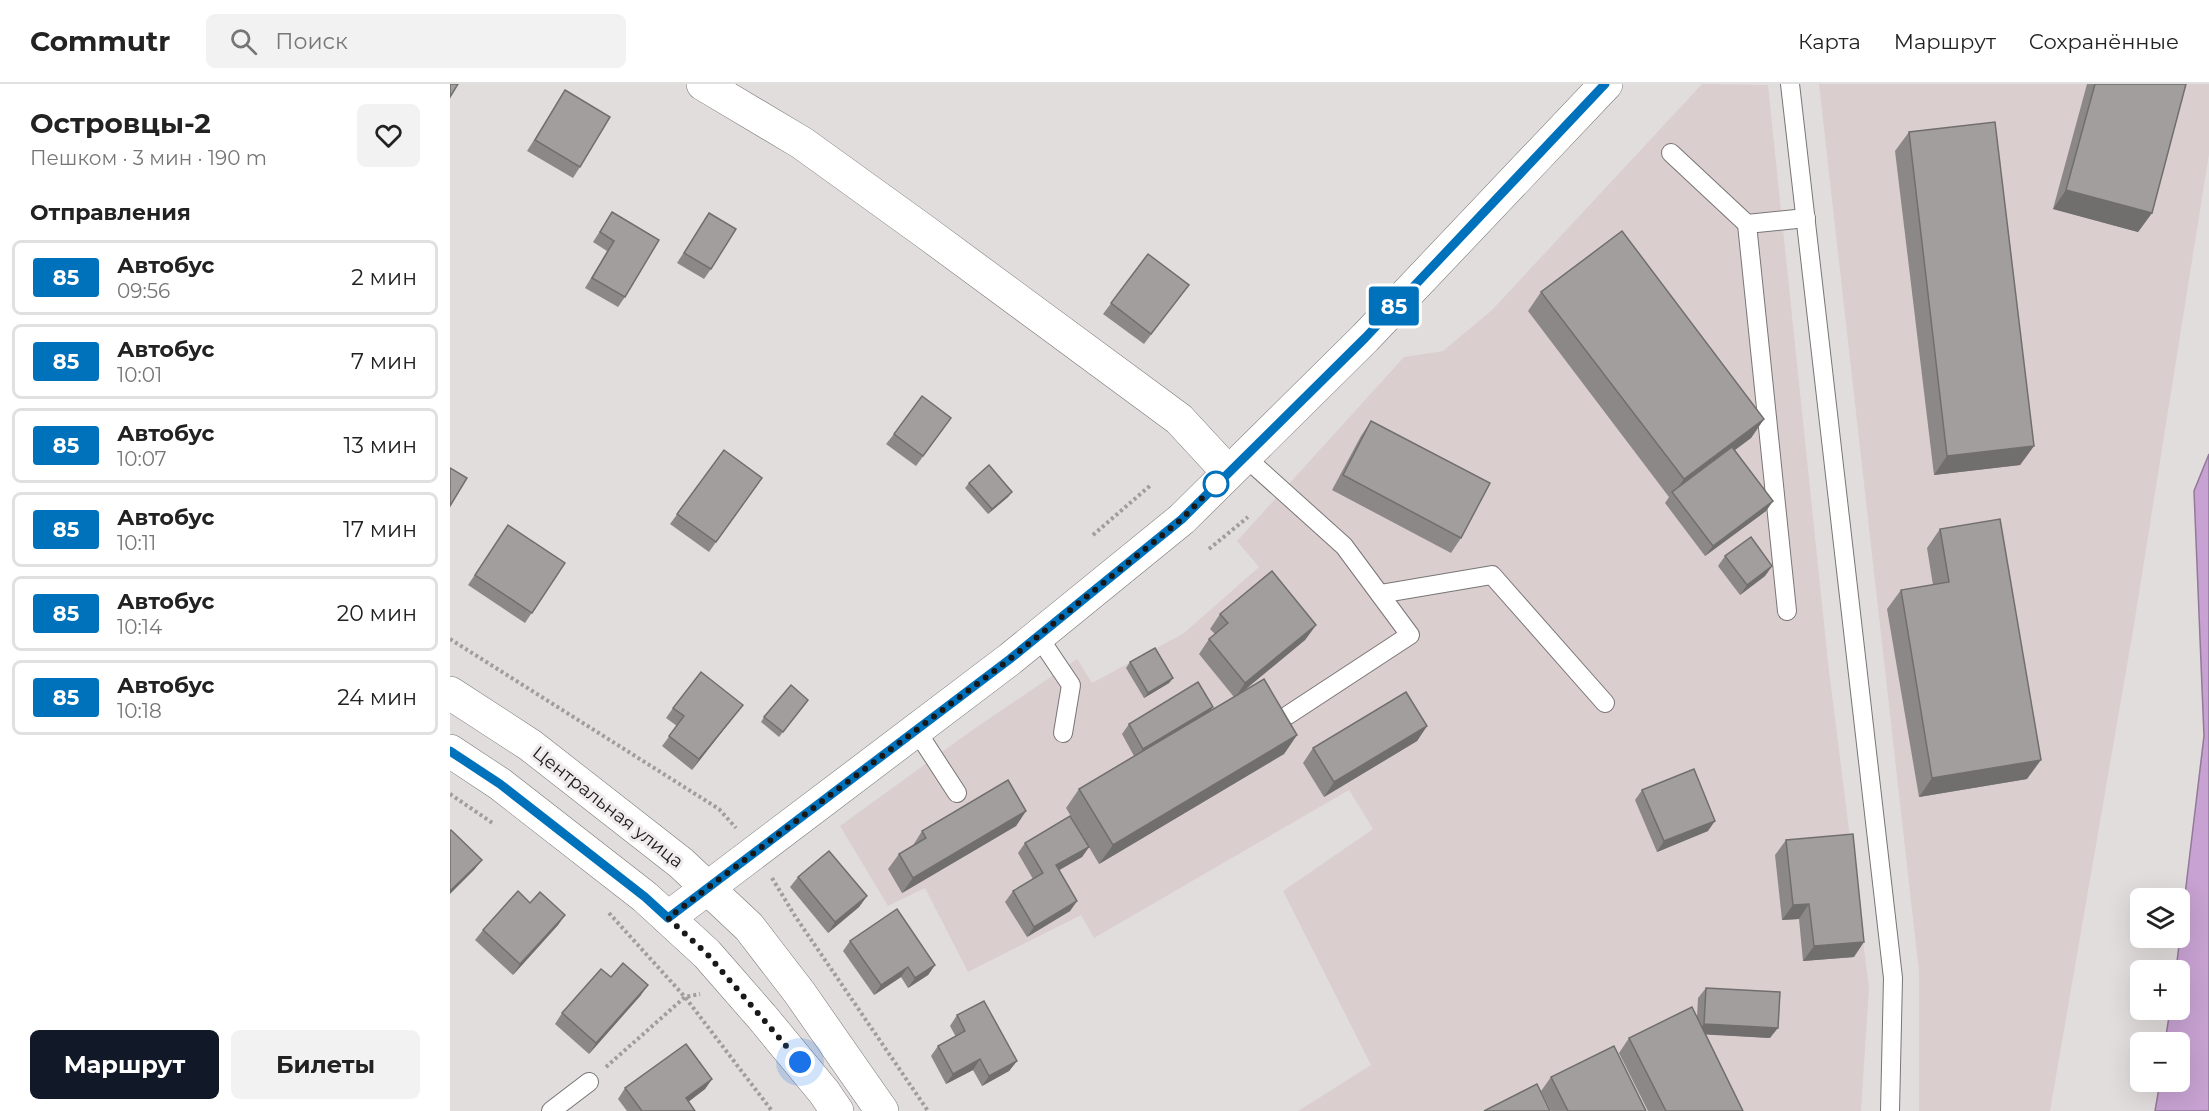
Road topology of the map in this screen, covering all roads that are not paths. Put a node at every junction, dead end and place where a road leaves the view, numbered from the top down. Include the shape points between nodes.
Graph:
1 (703, 84) edge
2 (1606, 84) edge
3 (1790, 84) edge
4 (1671, 153) dead end
5 (1806, 218) junction
6 (1747, 224) junction
7 (1236, 464) junction
8 (1380, 594) junction
9 (1787, 611) dead end
10 (1038, 636) junction
11 (450, 693) edge
12 (1605, 703) dead end
13 (1288, 715) edge
14 (916, 730) junction
15 (1063, 733) dead end
16 (450, 751) edge
17 (957, 793) dead end
18 (707, 888) junction
19 (668, 918) junction
20 (589, 1082) road end
21 (551, 1111) edge
22 (837, 1111) edge
23 (882, 1111) edge
24 (1890, 1111) edge

1 - 7 main road via 802,143
2 - 7 main road via 1365,338
3 - 5 lane
4 - 6 lane
5 - 6 lane
5 - 24 lane via 1893,978
6 - 9 lane
7 - 8 lane via 1344,546
7 - 10 main road via 1182,519
8 - 12 lane via 1492,575
8 - 13 lane via 1410,635
10 - 14 main road
10 - 15 lane via 1071,685
11 - 18 main road, Центральная улица via 530,745 681,863
14 - 17 lane
14 - 18 main road
16 - 19 main road via 500,784
18 - 19 main road
18 - 23 main road, Центральная улица via 764,946
19 - 22 main road via 707,954
20 - 21 lane

